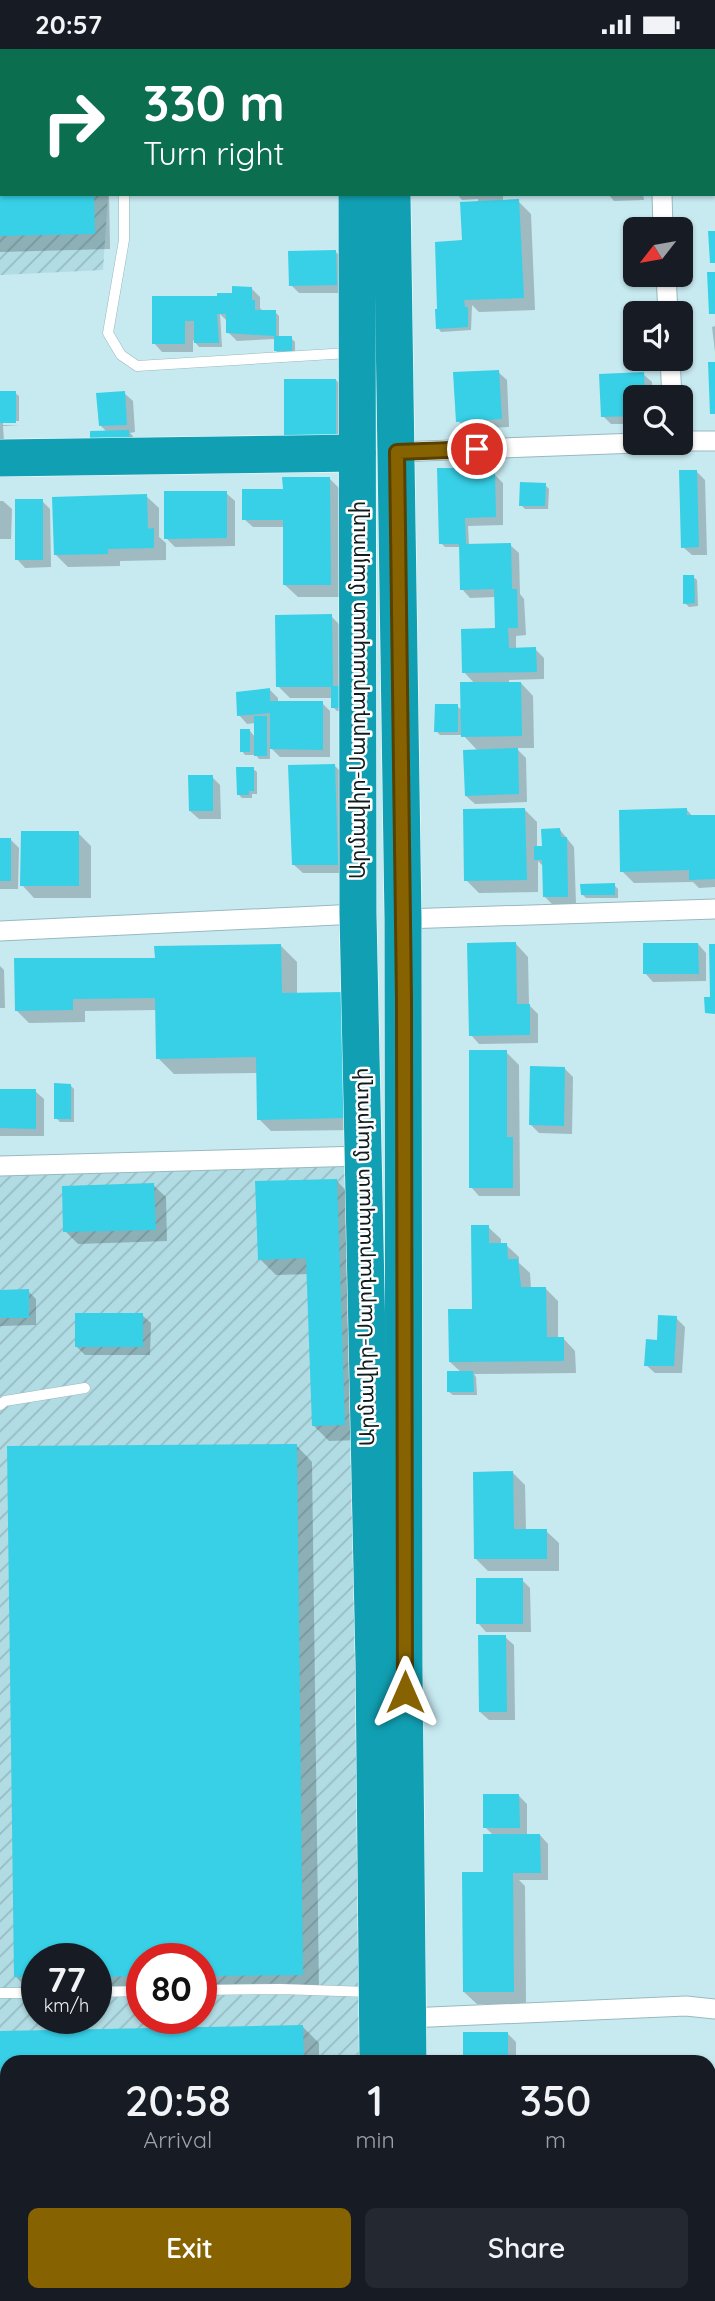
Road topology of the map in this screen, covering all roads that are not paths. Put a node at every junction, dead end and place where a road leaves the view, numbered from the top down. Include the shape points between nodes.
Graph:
1 (124, 196) edge
2 (357, 196) edge
3 (392, 196) edge
4 (662, 196) edge
5 (663, 217) edge
6 (357, 353) junction
7 (693, 441) edge
8 (715, 441) edge
9 (623, 444) edge
10 (397, 452) junction
11 (357, 453) junction
12 (0, 458) edge
13 (715, 909) edge
14 (358, 914) junction
15 (403, 919) junction
16 (0, 931) edge
17 (362, 1156) junction
18 (0, 1166) edge
19 (85, 1388) dead end
20 (0, 1405) edge
21 (389, 1665) junction
22 (217, 1990) edge
23 (377, 1992) junction
24 (0, 1993) edge
25 (21, 1993) edge
26 (715, 2009) edge
27 (408, 2018) junction
28 (378, 2055) edge
29 (408, 2055) edge

1 - 6 lane via 124,240 108,333 129,361 137,366
2 - 6 highway, Արմավիր-Սարդարապատ մայրուղի
3 - 10 highway, Արմավիր-Սարդարապատ մայրուղի
4 - 5 street
6 - 11 highway, Արմավիր-Սարդարապատ մայրուղի
7 - 8 street
9 - 10 street
10 - 15 highway, Արմավիր-Սարդարապատ մայրուղի
11 - 12 highway
11 - 14 highway, Արմավիր-Սարդարապատ մայրուղի
13 - 15 street
14 - 16 street
14 - 17 highway, Արմավիր-Սարդարապատ մայրուղի
15 - 21 highway, Արմավիր-Սարդարապատ մայրուղի
17 - 18 street
17 - 21 highway, Արմավիր-Սարդարապատ մայրուղի
19 - 20 lane
21 - 23 highway, Արմավիր-Սարդարապատ մայրուղի
21 - 27 highway, Արմավիր-Սարդարապատ մայրուղի
22 - 23 lane
23 - 28 highway, Արմավիր-Սարդարապատ մայրուղի
24 - 25 lane
26 - 27 street via 686,2006
27 - 29 highway, Արմավիր-Սարդարապատ մայրուղի

